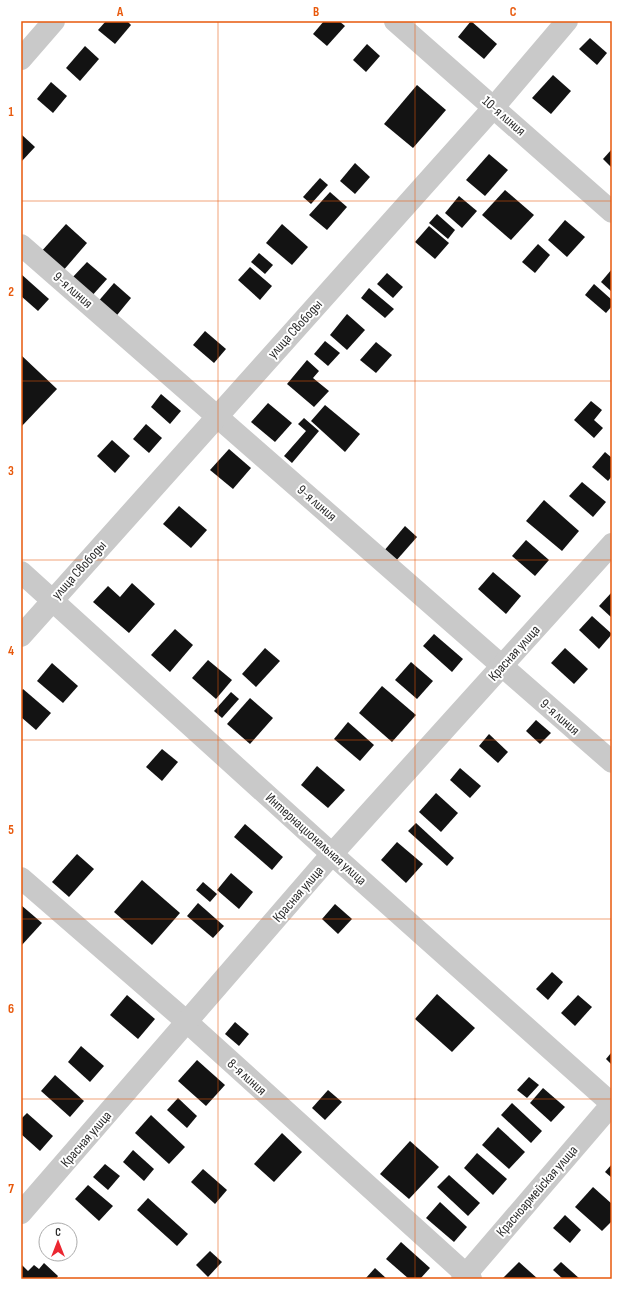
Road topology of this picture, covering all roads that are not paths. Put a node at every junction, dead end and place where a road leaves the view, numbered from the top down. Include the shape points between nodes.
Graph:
1 (54, 21) edge
2 (395, 21) edge
3 (567, 21) edge
4 (21, 59) edge
5 (494, 107) junction
6 (612, 212) edge
7 (21, 245) edge
8 (217, 416) junction
9 (612, 544) edge
10 (21, 572) edge
11 (52, 600) junction
12 (21, 636) edge
13 (502, 666) junction
14 (612, 762) edge
15 (332, 854) junction
16 (21, 878) edge
17 (187, 1022) junction
18 (612, 1104) edge
19 (21, 1214) edge
20 (466, 1277) edge

1 - 4 street
2 - 5 street, 10-я линия
3 - 5 street, улица Свободы
5 - 6 street, 10-я линия
5 - 8 street, улица Свободы
7 - 8 street, 9-я линия
8 - 11 street, улица Свободы
8 - 13 street, 9-я линия
9 - 13 street, Красная улица
10 - 11 street, Интернациональная улица
11 - 12 street, улица Свободы
11 - 15 street, Интернациональная улица
13 - 14 street, 9-я линия
13 - 15 street, Красная улица
15 - 17 street, Красная улица
15 - 18 street, Интернациональная улица
16 - 17 street, 8-я линия
17 - 19 street, Красная улица
17 - 20 street, 8-я линия
18 - 20 street, Красноармейская улица

